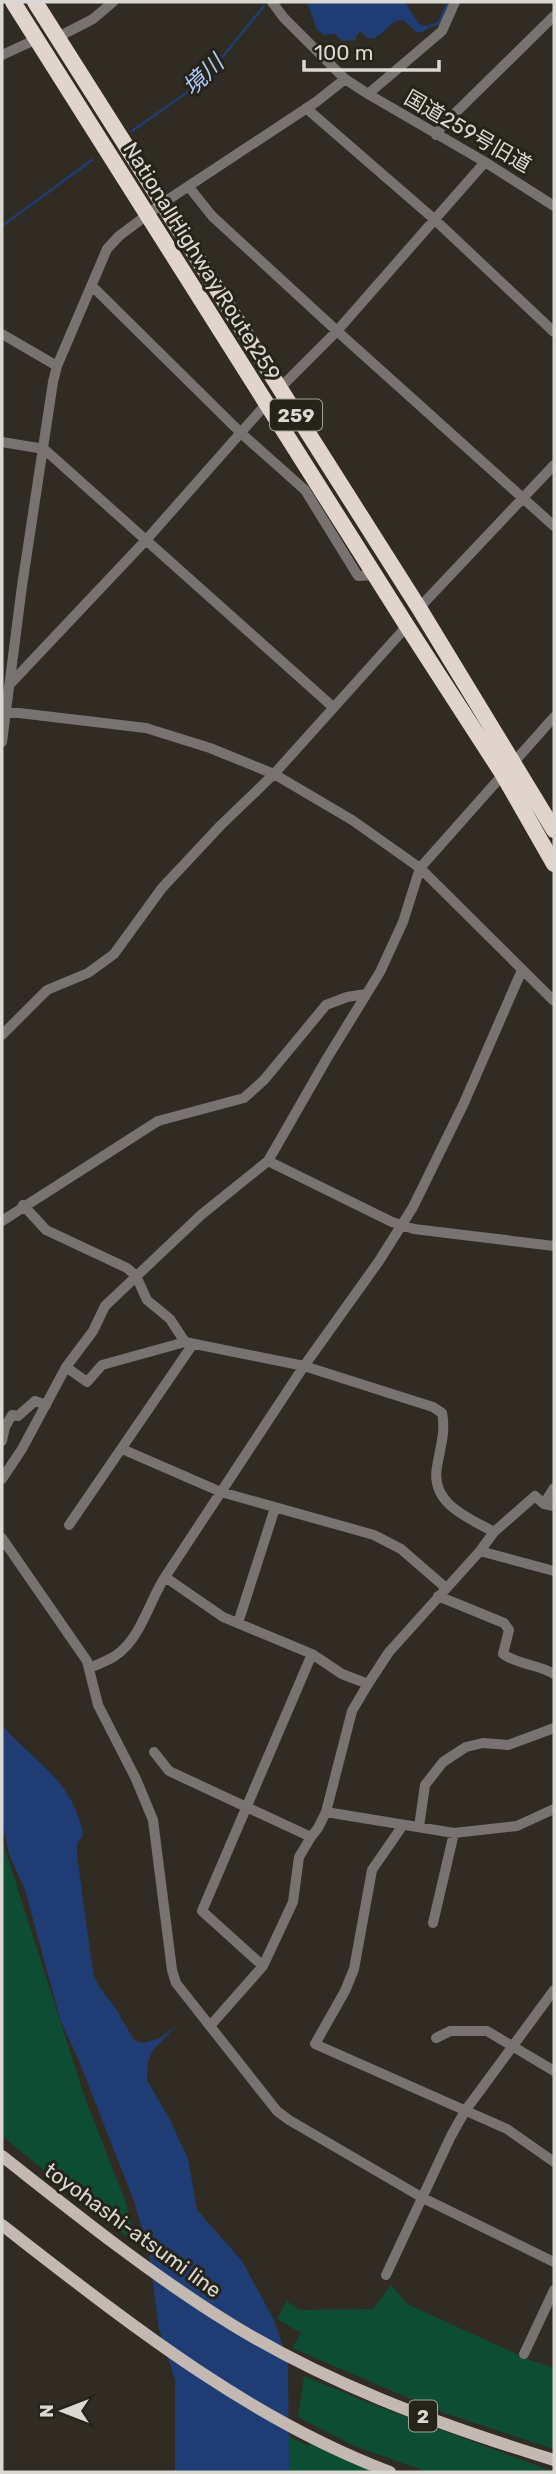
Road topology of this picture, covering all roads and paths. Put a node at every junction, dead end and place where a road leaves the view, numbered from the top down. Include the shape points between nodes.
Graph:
1 (13, 2) edge
2 (35, 2) edge
3 (272, 2) edge
4 (455, 2) edge
5 (109, 3) edge
6 (553, 19) edge
7 (58, 37) junction
8 (37, 40) junction
9 (2, 55) edge
10 (345, 79) junction
11 (368, 94) junction
12 (306, 108) junction
13 (436, 135) junction
14 (485, 162) junction
15 (189, 187) junction
16 (163, 204) junction
17 (554, 206) edge
18 (149, 214) junction
19 (435, 219) junction
20 (92, 286) junction
21 (337, 331) junction
22 (554, 332) edge
23 (2, 334) edge
24 (57, 366) junction
25 (279, 389) junction
26 (268, 403) junction
27 (242, 434) junction
28 (2, 442) edge
29 (44, 449) junction
30 (554, 465) edge
31 (524, 499) junction
32 (554, 526) edge
33 (147, 539) junction
34 (375, 575) junction
35 (419, 608) junction
36 (407, 626) junction
37 (11, 683) junction
38 (333, 707) junction
39 (4, 711) edge
40 (554, 717) edge
41 (2, 742) edge
42 (508, 767) junction
43 (274, 774) junction
44 (553, 823) edge
45 (554, 864) edge
46 (420, 868) junction
47 (522, 970) junction
48 (366, 994) junction
49 (554, 1001) edge
50 (2, 1035) edge
51 (268, 1161) junction
52 (23, 1205) junction
53 (2, 1221) edge
54 (402, 1225) junction
55 (554, 1246) edge
56 (136, 1276) junction
57 (189, 1343) junction
58 (304, 1366) junction
59 (66, 1367) junction
60 (46, 1405) junction
61 (3, 1427) edge
62 (2, 1441) edge
63 (122, 1449) junction
64 (3, 1476) edge
65 (554, 1488) edge
66 (221, 1492) junction
67 (549, 1505) edge
68 (275, 1508) junction
69 (69, 1525) dead end
70 (494, 1532) junction
71 (2, 1538) edge
72 (480, 1551) junction
73 (554, 1571) edge
74 (166, 1577) junction
75 (442, 1592) junction
76 (238, 1623) junction
77 (312, 1654) junction
78 (90, 1668) junction
79 (554, 1674) edge
80 (368, 1684) junction
81 (554, 1728) edge
82 (154, 1752) dead end
83 (247, 1807) junction
84 (554, 1809) edge
85 (326, 1812) junction
86 (403, 1825) junction
87 (419, 1827) junction
88 (454, 1833) junction
89 (310, 1837) junction
90 (433, 1923) dead end
91 (263, 1966) junction
92 (554, 1990) edge
93 (210, 2026) junction
94 (436, 2038) dead end
95 (512, 2045) junction
96 (554, 2071) edge
97 (465, 2111) junction
98 (2, 2156) edge
99 (554, 2162) edge
100 (423, 2198) junction
101 (2, 2225) edge
102 (554, 2262) edge
103 (386, 2274) dead end
104 (554, 2290) edge
105 (524, 2354) dead end
106 (554, 2460) edge
107 (390, 2472) edge

1 - 8 highway, National Highway Route 259 / 259
2 - 7 highway, National Highway Route 259 / 259
3 - 10 street, 国道259号旧道
4 - 11 street via 442,31
5 - 7 street via 93,19
6 - 13 street
7 - 16 highway, National Highway Route 259 / 259
8 - 9 street
8 - 18 highway, National Highway Route 259 / 259
10 - 11 street, 国道259号旧道
10 - 12 street
11 - 13 street, 国道259号旧道
12 - 15 street
12 - 19 street
13 - 14 street, 国道259号旧道
14 - 17 street, 国道259号旧道
14 - 19 street
15 - 16 street
15 - 21 street via 212,216
16 - 18 street
16 - 25 highway, National Highway Route 259 / 259
18 - 20 street via 107,249
18 - 26 highway, National Highway Route 259 / 259
19 - 21 street
19 - 22 street
20 - 24 street
20 - 27 street
21 - 25 street
21 - 31 street
23 - 24 street
24 - 29 street
25 - 35 highway, National Highway Route 259 / 259
26 - 27 street
26 - 34 highway, National Highway Route 259 / 259
27 - 33 street
27 - 34 street via 305,490 358,576
28 - 29 street
29 - 33 street
29 - 37 street
30 - 31 street
31 - 32 street
31 - 35 street
33 - 37 street
33 - 38 street
34 - 36 highway, National Highway Route 259 / 259
35 - 42 highway, National Highway Route 259 / 259
36 - 38 street
36 - 42 highway, National Highway Route 259 / 259
37 - 39 street
38 - 43 street
39 - 41 street
39 - 43 street via 146,728
40 - 42 street
42 - 44 highway, National Highway Route 259 / 259
42 - 45 highway, National Highway Route 259 / 259
42 - 46 street
43 - 46 street via 352,820
43 - 50 street via 162,888 114,954 88,974 47,990
46 - 47 street
46 - 48 street via 403,922
47 - 49 street
47 - 54 street via 464,1103
48 - 51 street
48 - 52 street via 326,1005 244,1098 158,1121
51 - 54 street
51 - 56 street via 201,1214
52 - 53 street
52 - 56 street via 46,1230
54 - 55 street
54 - 58 street
56 - 57 street via 147,1300
56 - 59 street via 105,1306
57 - 58 street
57 - 59 street via 102,1364 87,1381
57 - 63 street
58 - 66 street
58 - 70 street via 442,1413 445,1427 436,1470 444,1500
59 - 60 street
60 - 61 street via 35,1401 19,1416 12,1415
60 - 64 street
61 - 62 street
63 - 66 street
63 - 69 street
65 - 67 street
66 - 68 street
66 - 74 street
67 - 70 street via 535,1496
68 - 75 street via 374,1535 401,1549
68 - 76 street
70 - 72 street
71 - 78 street
72 - 73 street
72 - 75 street
74 - 76 street
74 - 78 street via 139,1629 117,1655
75 - 79 street via 504,1623 509,1630 503,1654 510,1660 544,1667
75 - 80 street via 389,1652
76 - 77 street
77 - 80 street
77 - 83 street
78 - 93 street via 98,1705 153,1820 176,1983
80 - 85 street via 352,1712
81 - 87 street via 508,1745 466,1747 443,1762 425,1786
82 - 83 street via 169,1771
83 - 89 street
83 - 91 street via 202,1911
84 - 88 street via 517,1826
85 - 86 street
85 - 89 street
86 - 87 street
86 - 97 street via 372,1870 354,1969 315,2044
87 - 88 street
88 - 90 street
89 - 91 street via 297,1866 293,1902
91 - 93 street
92 - 95 street
93 - 100 street via 289,2120
94 - 95 street via 450,2031 487,2031
95 - 96 street
95 - 97 street
97 - 99 street via 507,2129
97 - 100 street
98 - 106 main road, toyohashi-atsumi line / 2 via 139,2263 296,2360 363,2393
100 - 102 street
100 - 103 street
101 - 107 main road via 233,2394 351,2457
104 - 105 street

